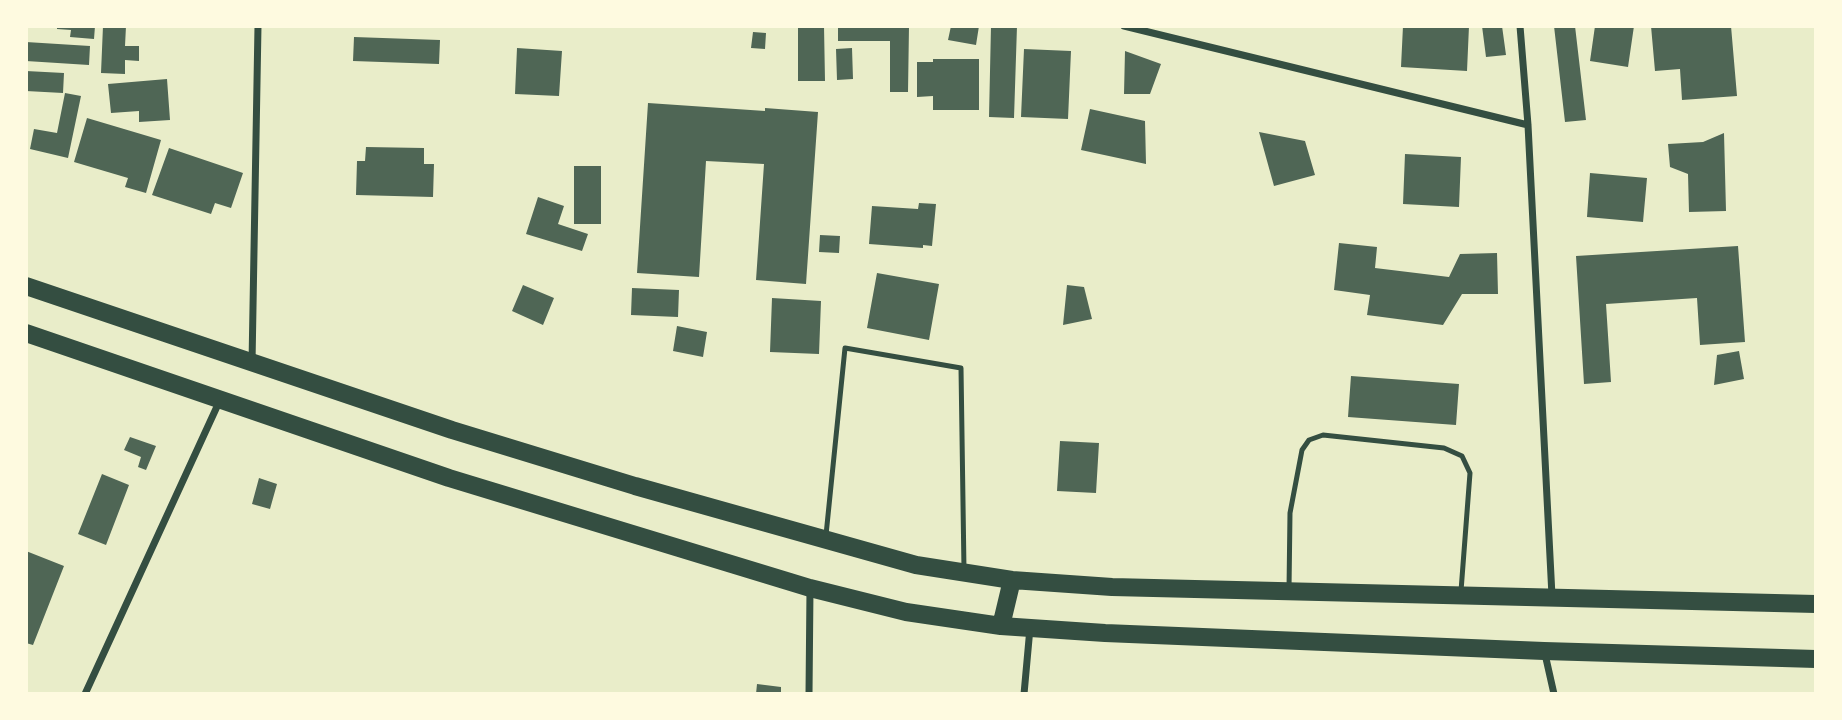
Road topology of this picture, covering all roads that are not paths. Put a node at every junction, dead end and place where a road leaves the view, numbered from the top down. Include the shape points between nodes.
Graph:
1 (258, 26) edge
2 (1124, 26) edge
3 (1520, 26) edge
4 (1528, 125) junction
5 (26, 286) edge
6 (26, 333) edge
7 (252, 364) junction
8 (220, 399) junction
9 (825, 541) junction
10 (964, 573) junction
11 (1012, 580) junction
12 (810, 587) junction
13 (1289, 591) junction
14 (1461, 594) junction
15 (1552, 596) junction
16 (1816, 604) edge
17 (1001, 626) junction
18 (1030, 628) junction
19 (1544, 651) junction
20 (1816, 659) edge
21 (85, 694) edge
22 (809, 694) edge
23 (1024, 694) edge
24 (1554, 694) edge

1 - 7 street
2 - 4 street
3 - 4 street
4 - 15 street
5 - 7 main road
6 - 8 main road
7 - 9 main road via 452,430
8 - 12 main road via 449,478
8 - 21 street
9 - 10 main road
9 - 10 lane via 845,348 961,368
10 - 11 main road
11 - 13 main road
11 - 17 main road
12 - 17 main road via 906,612
12 - 22 street
13 - 14 main road
13 - 14 lane via 1290,513 1303,450 1309,440 1323,435 1444,448 1462,456 1470,473
14 - 15 main road
15 - 16 main road
17 - 18 main road
18 - 19 main road
18 - 23 street
19 - 20 main road
19 - 24 street

